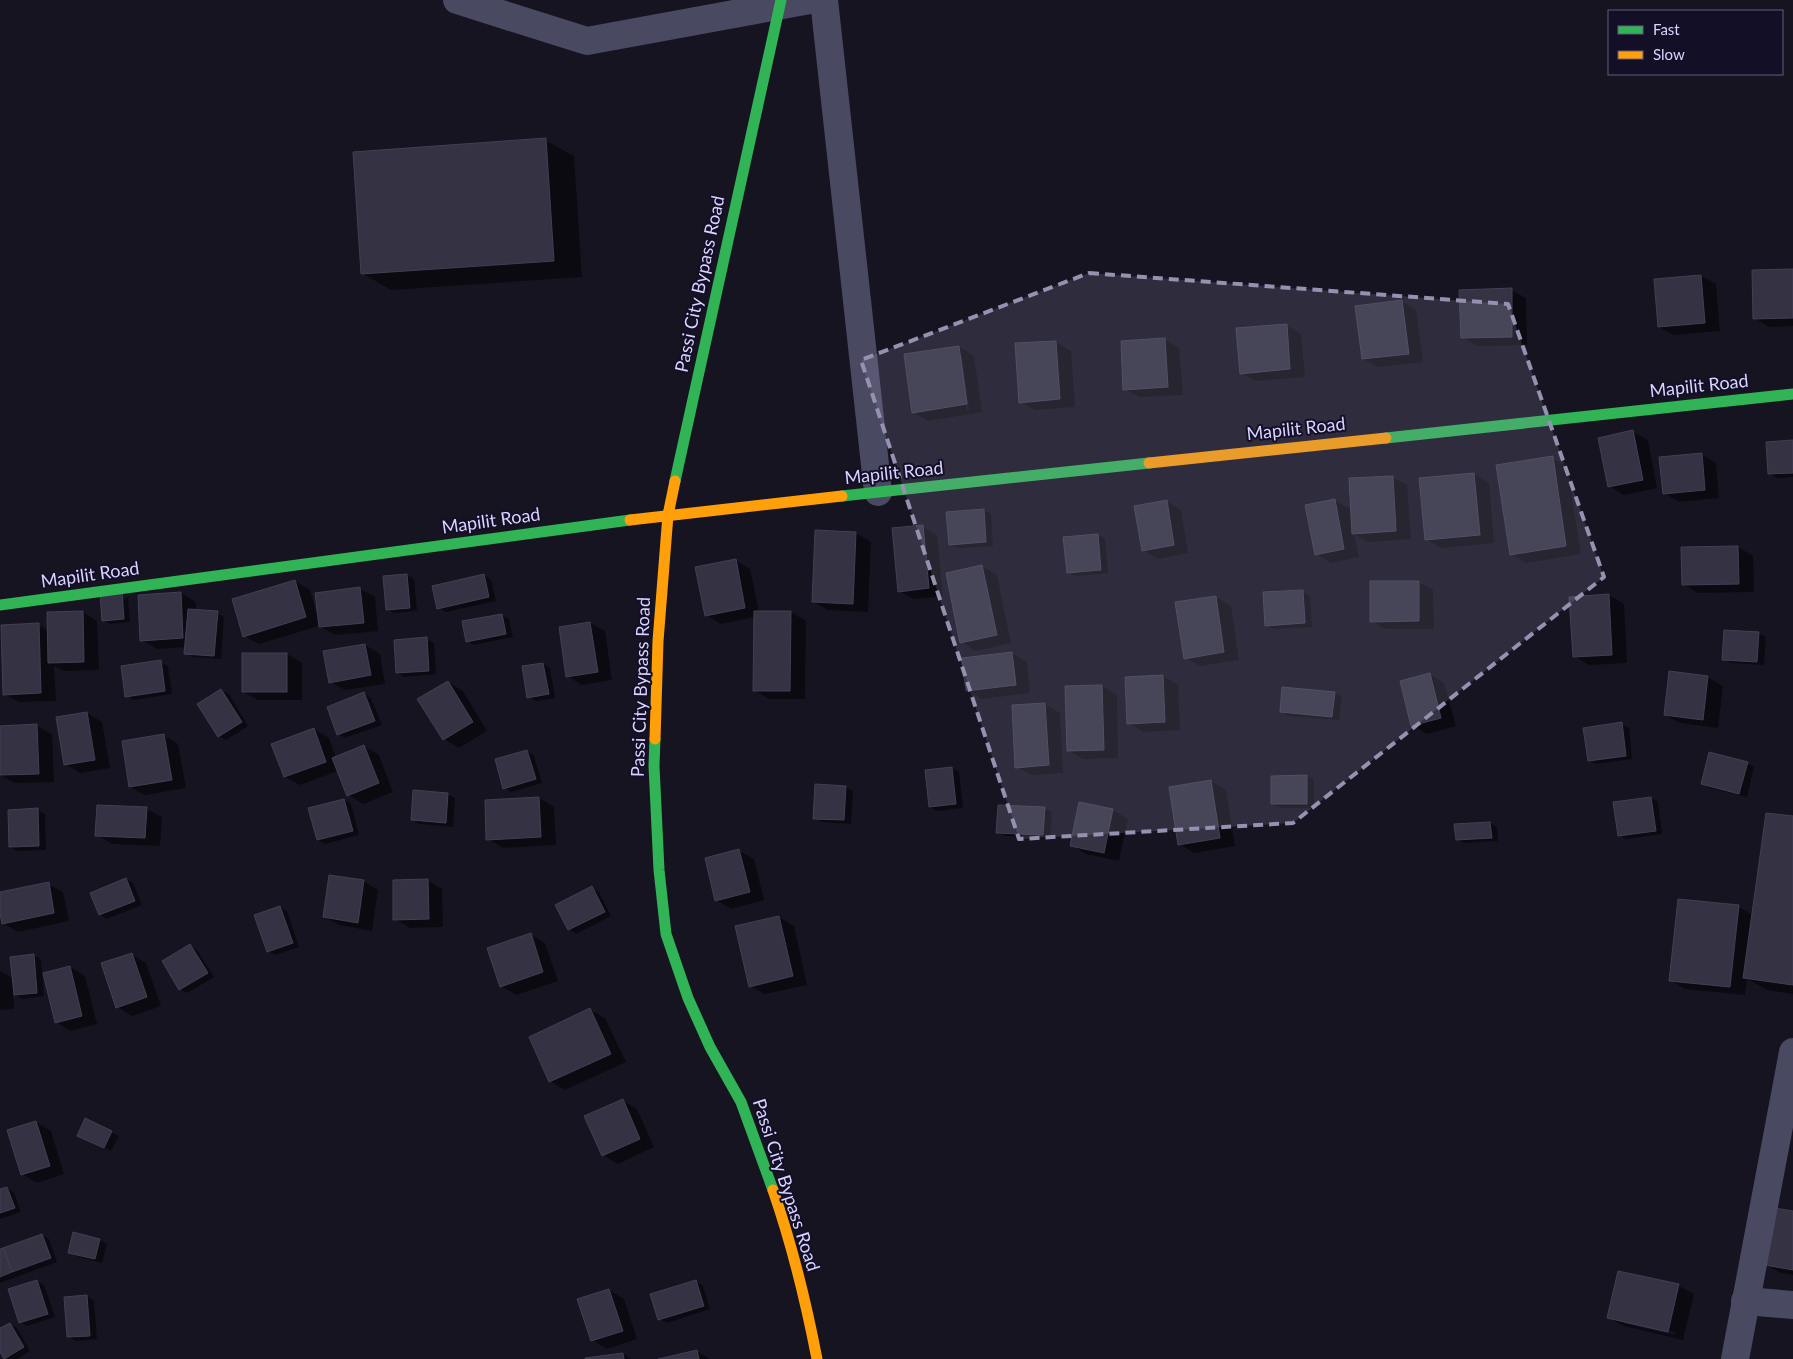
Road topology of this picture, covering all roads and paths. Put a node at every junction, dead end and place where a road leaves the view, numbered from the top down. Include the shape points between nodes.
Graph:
1 (457, 0) edge
2 (810, 0) edge
3 (824, 0) edge
4 (780, 3) edge
5 (1793, 394) edge
6 (878, 492) junction
7 (668, 514) junction
8 (0, 605) edge
9 (1793, 1052) edge
10 (1745, 1301) junction
11 (1793, 1305) edge
12 (817, 1359) edge
13 (1735, 1359) edge

1 - 4 street via 587,41
2 - 4 street
3 - 6 street
4 - 7 street, Passi City Bypass Road
5 - 6 street, Mapilit Road
6 - 7 street, Mapilit Road
7 - 8 street, Mapilit Road
7 - 12 street, Passi City Bypass Road via 658,641 654,766 666,934 688,998 710,1047 741,1102 765,1165 786,1228
9 - 10 street
10 - 11 street
10 - 13 street

